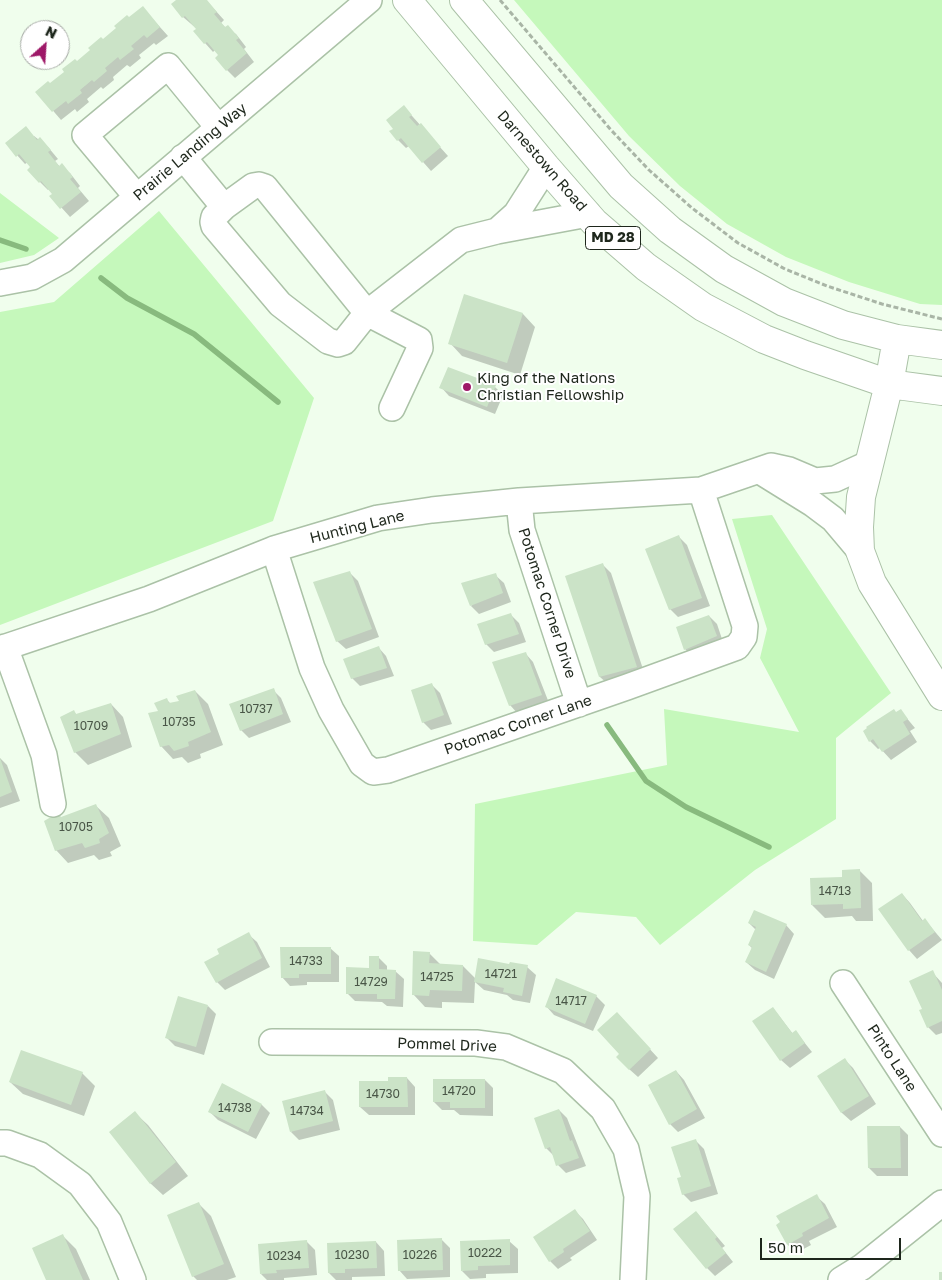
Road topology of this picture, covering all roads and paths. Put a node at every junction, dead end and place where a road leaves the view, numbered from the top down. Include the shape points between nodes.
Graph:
1 (369, 0) edge
2 (407, 0) edge
3 (464, 0) edge
4 (500, 0) edge
5 (218, 128) junction
6 (183, 157) junction
7 (546, 167) junction
8 (137, 197) junction
9 (224, 207) junction
10 (588, 214) junction
11 (497, 230) junction
12 (0, 283) edge
13 (367, 313) junction
14 (942, 319) edge
15 (897, 339) junction
16 (942, 345) edge
17 (889, 384) junction
18 (942, 391) edge
19 (392, 408) dead end
20 (868, 464) junction
21 (758, 471) junction
22 (701, 490) junction
23 (519, 501) junction
24 (274, 550) junction
25 (860, 551) junction
26 (2, 648) edge
27 (942, 696) edge
28 (580, 704) junction
29 (53, 804) dead end
30 (843, 983) dead end
31 (272, 1042) dead end
32 (942, 1134) edge
33 (0, 1143) edge
34 (942, 1203) edge
35 (133, 1280) edge
36 (633, 1280) edge
37 (841, 1280) edge

1 - 5 street, Prairie Landing Way
2 - 7 main road, Darnestown Road / MD 28
3 - 15 main road, MD 28 via 621,186 670,230 724,269 784,302 843,325
4 - 14 path via 649,170 738,243 785,269 827,286
5 - 6 street, Prairie Landing Way
5 - 8 street via 168,66 85,135
6 - 8 street, Prairie Landing Way
6 - 9 street
7 - 10 main road, Darnestown Road / MD 28
7 - 11 street via 516,214
8 - 12 street, Prairie Landing Way via 62,260 32,277
9 - 13 street via 253,186 265,187
9 - 13 street via 214,217 214,226 280,304 328,341 344,342
10 - 11 street
10 - 17 main road, Darnestown Road / MD 28 via 646,267 703,307 764,339
11 - 13 street via 461,240
13 - 19 street via 420,343
15 - 16 main road, MD 28
15 - 17 main road
17 - 18 main road, MD 28
17 - 20 main road
20 - 21 street, Hunting Lane via 835,479 815,481 772,466
20 - 25 main road via 861,497
21 - 22 street, Hunting Lane
21 - 25 street via 834,519
22 - 23 street, Hunting Lane
22 - 28 street, Potomac Corner Lane via 740,608 744,637 737,647
23 - 24 street, Hunting Lane via 378,518
23 - 28 street, Potomac Corner Drive via 522,530
24 - 26 street, Hunting Lane via 149,599
24 - 28 street, Potomac Corner Lane via 312,668 362,764 372,772 388,770
25 - 27 main road via 872,584
26 - 29 street via 44,755
30 - 32 street, Pinto Lane
31 - 36 street, Pommel Drive via 476,1043 506,1047 563,1071 602,1109 626,1149 637,1196
33 - 35 street via 40,1155 80,1184 109,1222
34 - 37 street

